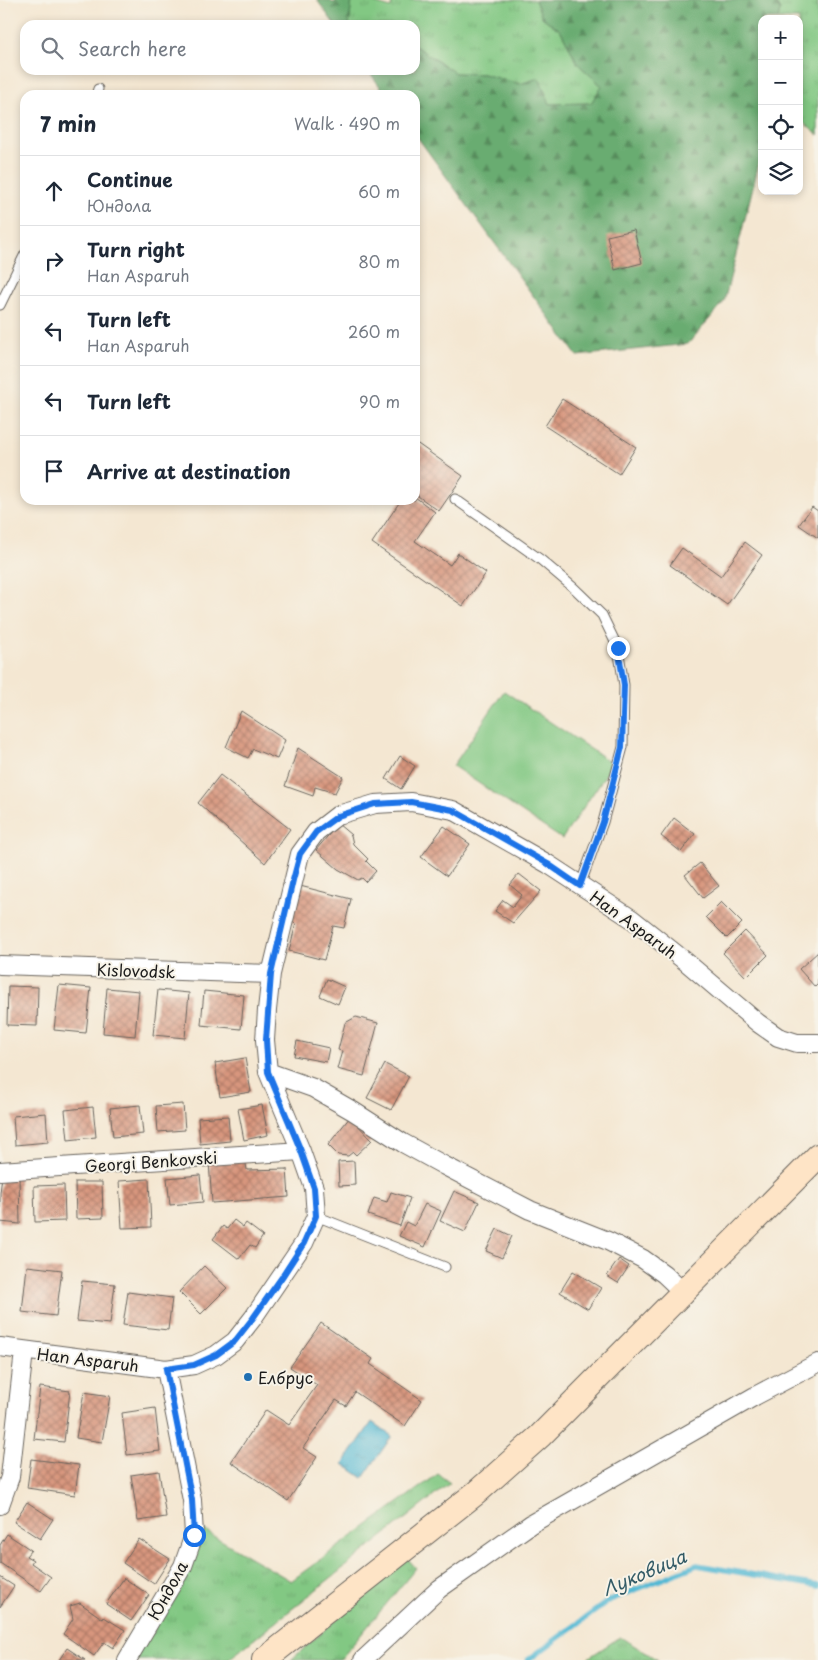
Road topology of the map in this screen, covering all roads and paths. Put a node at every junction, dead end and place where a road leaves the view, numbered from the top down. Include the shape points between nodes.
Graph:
1 (20, 264) edge
2 (0, 305) edge
3 (456, 500) dead end
4 (580, 886) junction
5 (0, 965) edge
6 (271, 974) junction
7 (818, 1043) edge
8 (268, 1072) junction
9 (301, 1151) junction
10 (818, 1156) edge
11 (0, 1171) edge
12 (316, 1216) junction
13 (445, 1267) dead end
14 (683, 1292) junction
15 (0, 1348) edge
16 (24, 1351) junction
17 (818, 1363) edge
18 (166, 1369) junction
19 (0, 1505) edge
20 (127, 1660) edge
21 (264, 1660) edge
22 (363, 1660) edge

1 - 2 lane
3 - 4 lane via 541,560 574,588 602,615 618,648 624,685 622,747 603,822
4 - 6 street, Han Asparuh via 453,810 411,802 375,804 338,816 316,832 300,854
4 - 7 street, Han Asparuh via 632,919 778,1037 797,1043
5 - 6 street, Kislovodsk
6 - 8 street, Han Asparuh via 266,1040
8 - 9 street, Han Asparuh
8 - 14 street via 313,1088 420,1152 530,1210 608,1241 643,1259
9 - 11 street, Georgi Benkovski
9 - 12 street, Han Asparuh via 314,1188
10 - 14 main road
12 - 13 lane
12 - 18 street, Han Asparuh via 304,1243 282,1277 235,1341 194,1365
14 - 21 main road via 540,1436 476,1493
15 - 16 street, Han Asparuh
16 - 18 street, Han Asparuh
16 - 19 street via 10,1477
17 - 22 street via 729,1410 531,1524 439,1590
18 - 20 street, Юндола via 192,1500 194,1535 183,1566

